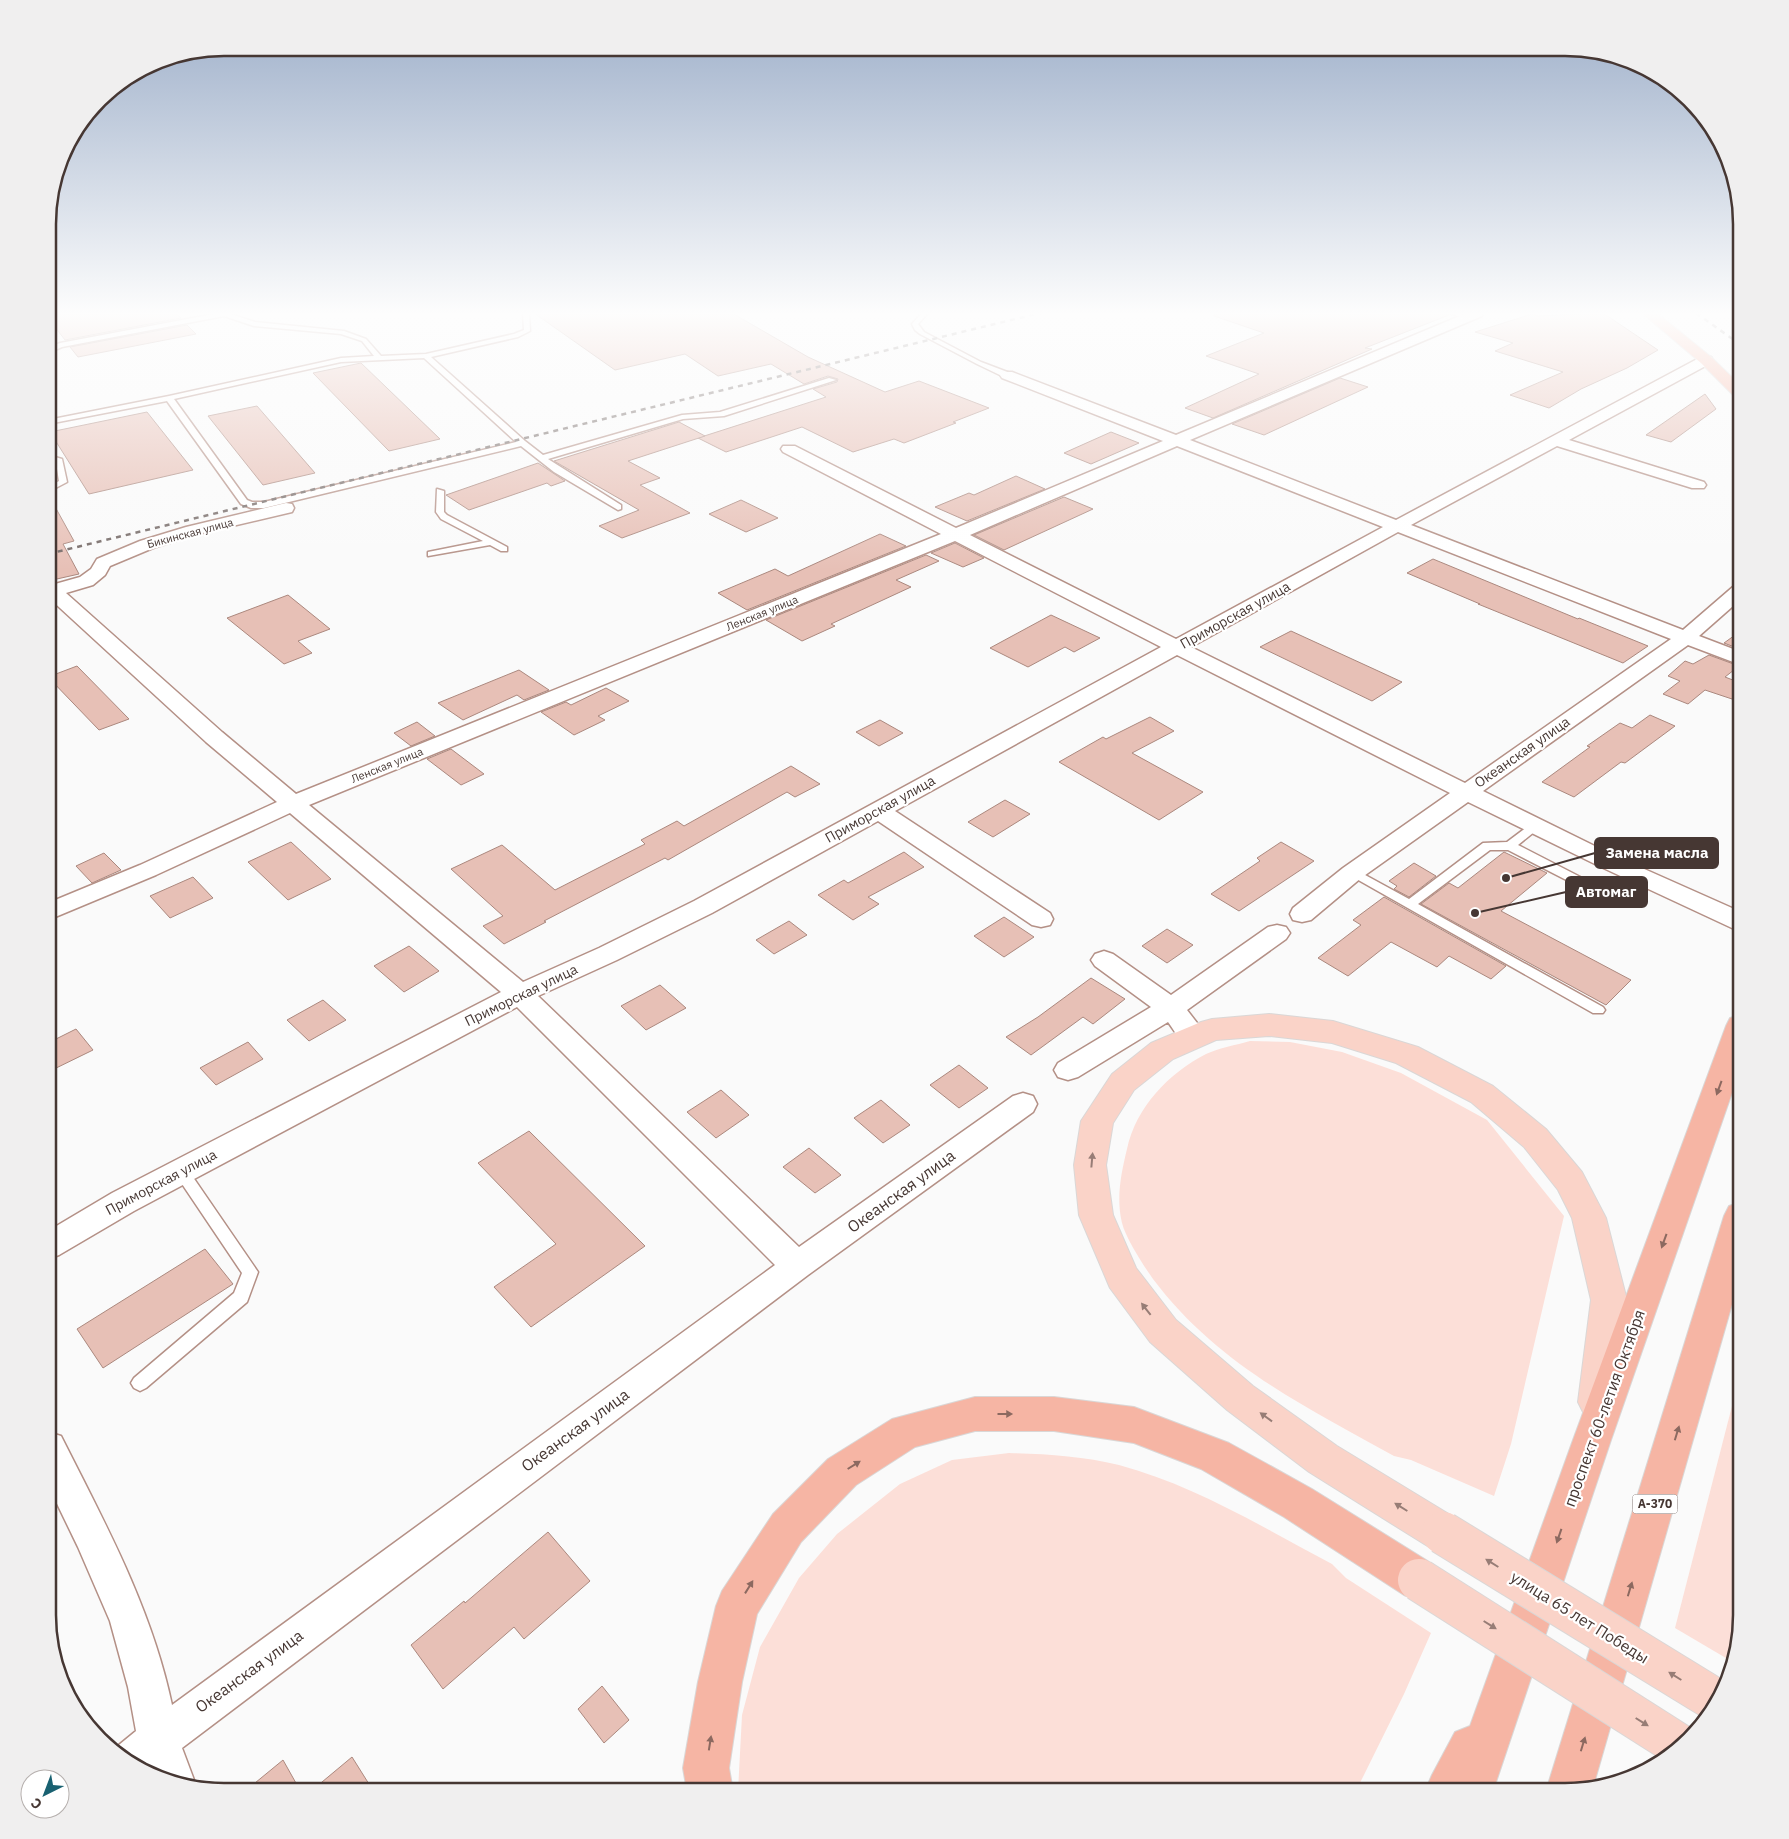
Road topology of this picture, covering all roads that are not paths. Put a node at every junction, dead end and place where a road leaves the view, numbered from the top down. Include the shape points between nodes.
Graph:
1 (165, 399) edge
2 (170, 399) edge
3 (473, 399) edge
4 (771, 399) edge
5 (1068, 399) edge
6 (1272, 399) edge
7 (1634, 399) edge
8 (57, 420) edge
9 (1176, 441) junction
10 (1556, 441) junction
11 (522, 443) junction
12 (788, 449) dead end
13 (542, 458) junction
14 (58, 459) dead end
15 (1698, 485) dead end
16 (57, 486) edge
17 (440, 491) dead end
18 (618, 507) dead end
19 (286, 508) dead end
20 (1396, 526) junction
21 (956, 534) junction
22 (492, 542) junction
23 (504, 549) dead end
24 (431, 554) dead end
25 (57, 590) edge
26 (57, 597) edge
27 (1733, 598) edge
28 (1685, 638) junction
29 (1177, 648) junction
30 (1733, 656) edge
31 (1466, 792) junction
32 (291, 804) junction
33 (877, 810) junction
34 (1535, 826) junction
35 (1510, 846) junction
36 (1352, 874) junction
37 (1584, 884) dead end
38 (1409, 904) junction
39 (57, 908) edge
40 (1302, 914) dead end
41 (1733, 918) edge
42 (1041, 919) dead end
43 (1277, 933) dead end
44 (1104, 960) dead end
45 (520, 994) junction
46 (1171, 1008) junction
47 (1598, 1010) dead end
48 (1194, 1037) junction
49 (1733, 1051) edge
50 (1068, 1070) dead end
51 (1023, 1104) dead end
52 (181, 1172) junction
53 (56, 1241) edge
54 (1733, 1246) edge
55 (797, 1266) junction
56 (140, 1383) dead end
57 (1592, 1440) junction
58 (56, 1464) edge
59 (1419, 1580) joint
60 (1512, 1672) junction
61 (1710, 1697) edge
62 (1674, 1742) edge
63 (144, 1749) edge
64 (166, 1772) edge
65 (1572, 1782) edge
66 (708, 1783) edge
67 (1453, 1783) edge
68 (1473, 1783) edge

1 - 8 lane
2 - 11 lane via 244,502 251,505 264,505
3 - 11 lane
4 - 13 lane via 721,414 682,417
5 - 9 street
6 - 9 street, Ленская улица
7 - 10 street, Приморская улица
9 - 20 street
9 - 21 street, Ленская улица
10 - 15 street
10 - 20 street, Приморская улица
11 - 13 lane
12 - 21 street
13 - 18 lane
14 - 16 lane via 64,482
17 - 22 lane via 440,512 444,517
19 - 25 street, Бикинская улица via 172,536 103,563 91,580
20 - 28 street
20 - 29 street, Приморская улица
21 - 29 street
21 - 32 street, Ленская улица
22 - 23 lane
22 - 24 lane
26 - 32 street
27 - 28 street, Океанская улица
28 - 30 street
28 - 31 street, Океанская улица
29 - 31 street
29 - 33 street, Приморская улица
31 - 34 street
31 - 36 street, Океанская улица
32 - 39 street, Ленская улица
32 - 45 street
33 - 42 street
33 - 45 street, Приморская улица via 702,907
34 - 35 lane
34 - 41 street
35 - 37 lane
35 - 38 lane via 1487,846
36 - 38 lane
36 - 40 street, Океанская улица
38 - 47 lane
43 - 46 street
44 - 46 street
45 - 52 street, Приморская улица
45 - 55 street
46 - 48 street
46 - 50 street
48 - 57 main road, улица 65 лет Победы via 1212,1030 1269,1025 1333,1032 1407,1055 1482,1094 1535,1138 1570,1181 1589,1218 1609,1300
61 -> 48 main road, улица 65 лет Победы, bridge via 1323,1459 1240,1398 1163,1331 1122,1277 1096,1215 1090,1165 1097,1120 1123,1082 1162,1050
49 -> 57 highway, проспект 60-летия Октября
51 - 55 street, Океанская улица
52 - 53 street, Приморская улица
52 - 56 lane via 250,1272 241,1297
65 -> 54 highway, А-370
55 - 63 street, Океанская улица
57 -> 60 highway, проспект 60-летия Октября
58 - 63 street via 92,1534 129,1620 148,1687
59 -> 62 main road, bridge
66 -> 59 highway via 706,1768 720,1682 738,1606 787,1528 842,1472 906,1432 975,1414 1054,1414 1134,1425 1215,1456 1298,1503
60 - 67 highway
60 - 68 highway, проспект 60-летия Октября
63 - 64 street

